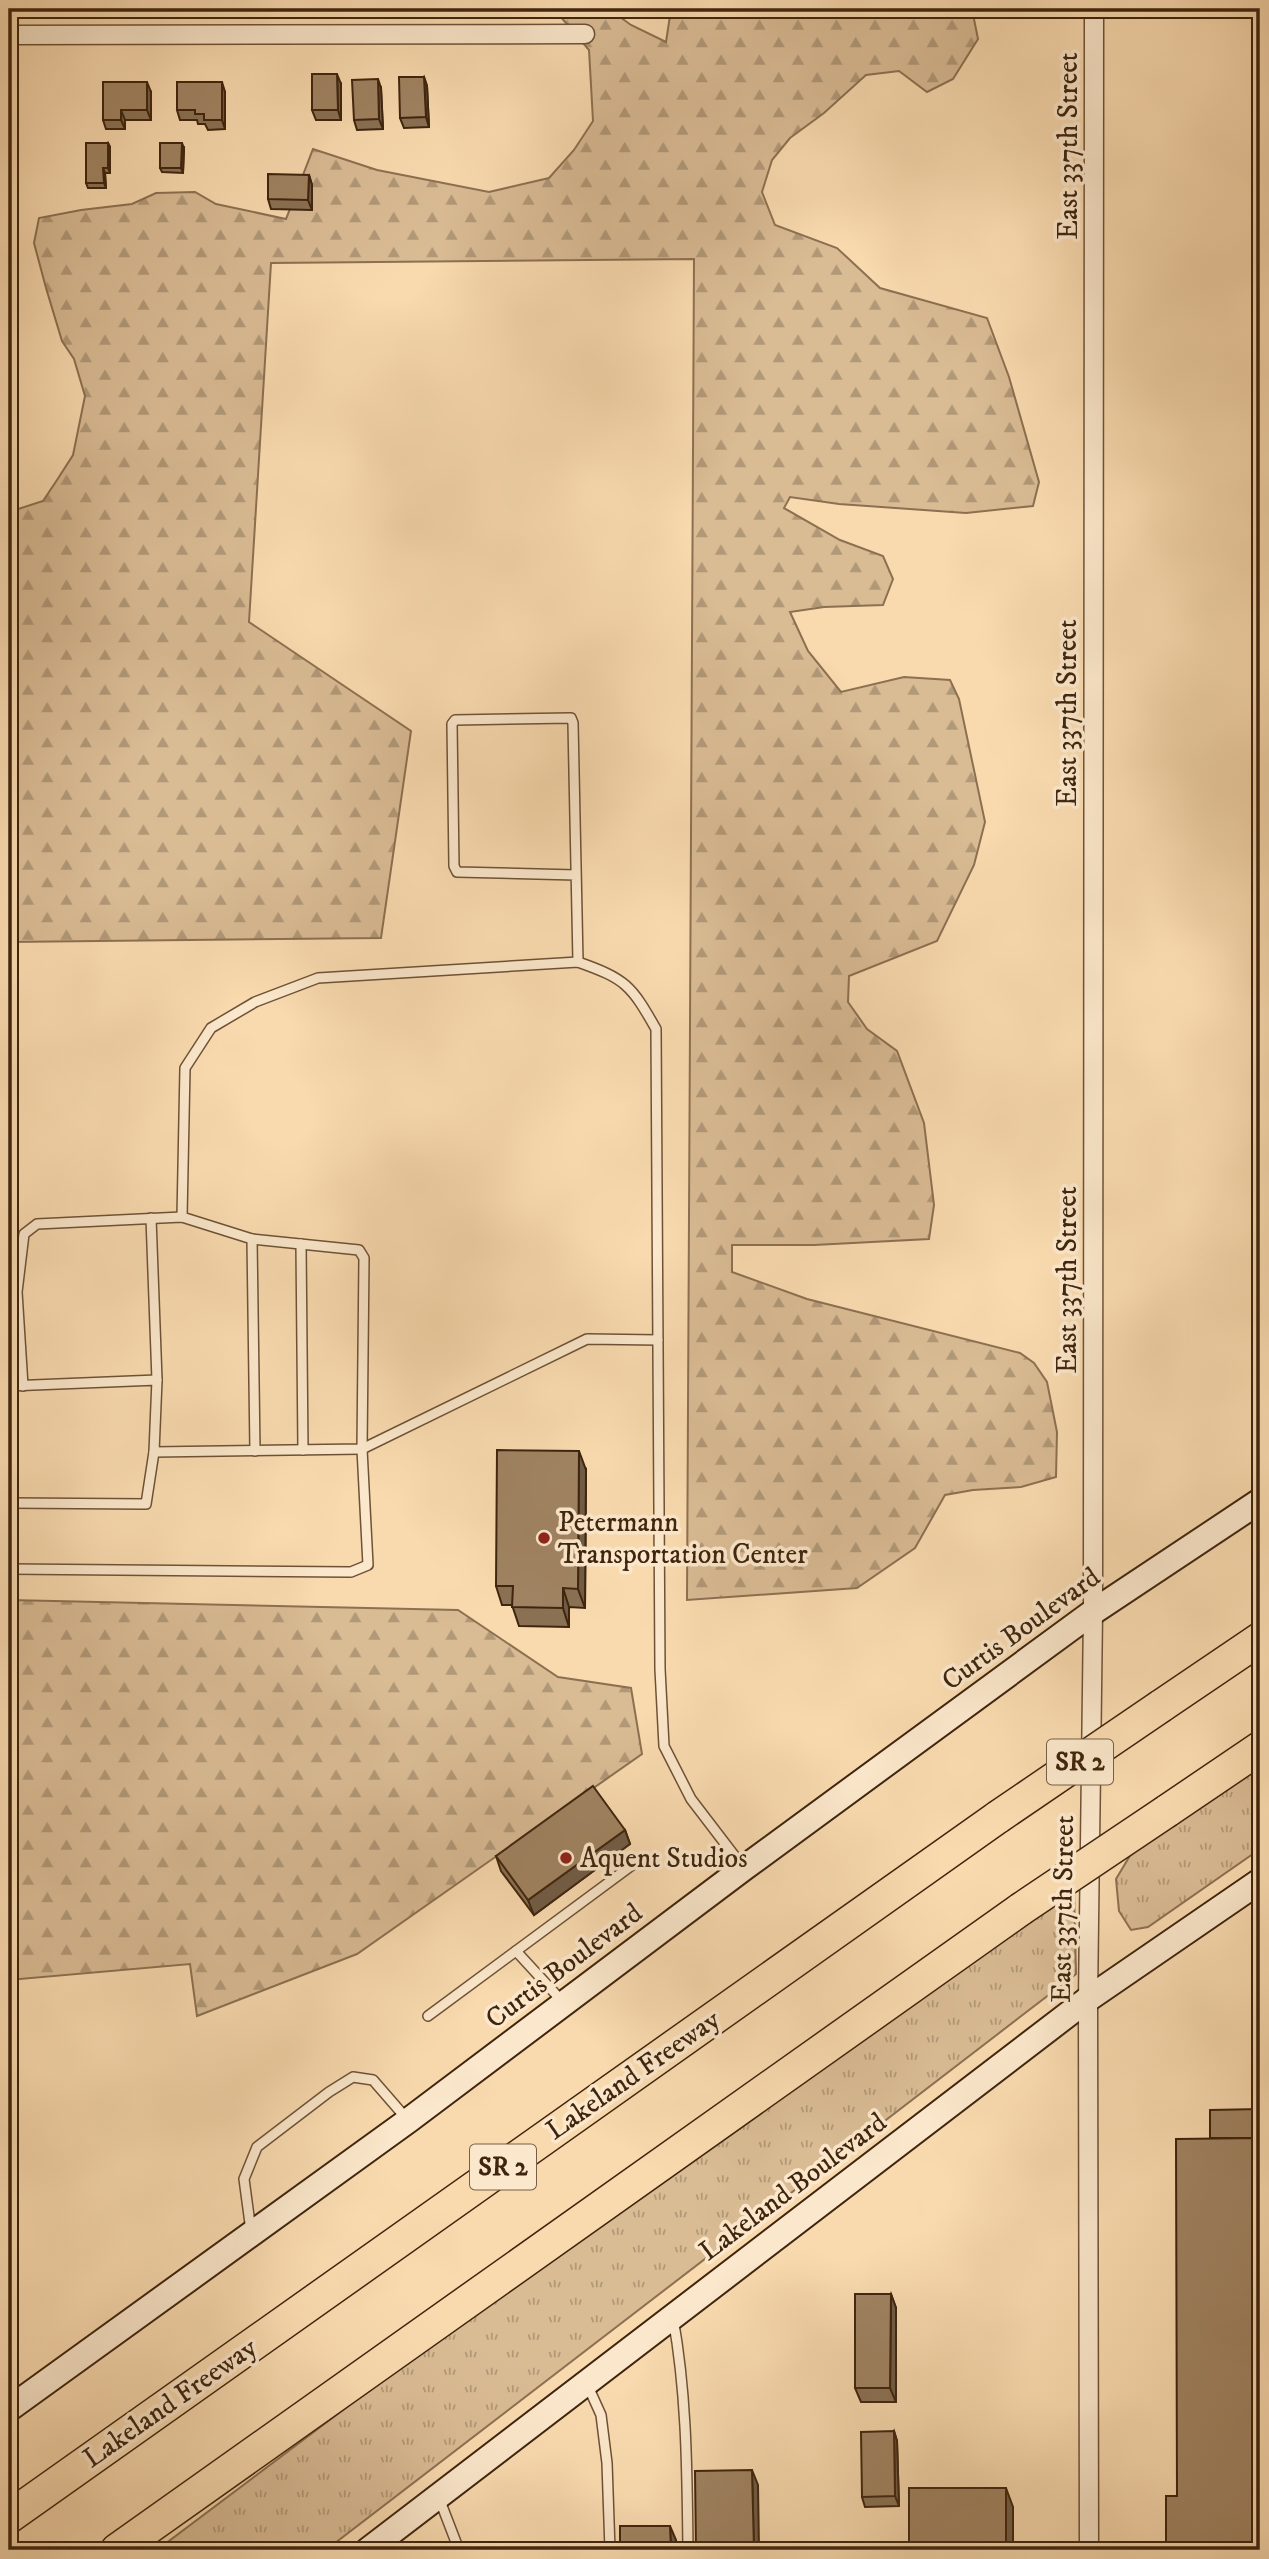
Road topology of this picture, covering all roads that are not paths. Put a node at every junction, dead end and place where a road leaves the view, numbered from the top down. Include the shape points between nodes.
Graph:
1 (1094, 9) edge
2 (585, 34) dead end
3 (9, 35) edge
4 (576, 874) junction
5 (578, 962) junction
6 (182, 1217) junction
7 (151, 1219) junction
8 (253, 1239) junction
9 (301, 1244) junction
10 (658, 1340) junction
11 (157, 1380) junction
12 (9, 1386) edge
13 (23, 1386) junction
14 (362, 1449) junction
15 (303, 1450) junction
16 (255, 1451) junction
17 (154, 1452) junction
18 (1260, 1501) edge
19 (9, 1503) edge
20 (9, 1569) edge
21 (1093, 1612) junction
22 (1260, 1639) edge
23 (1260, 1748) edge
24 (635, 1863) dead end
25 (744, 1868) junction
26 (1260, 1881) edge
27 (516, 1951) junction
28 (1088, 1999) junction
29 (564, 2004) junction
30 (428, 2016) dead end
31 (409, 2120) junction
32 (251, 2233) junction
33 (673, 2317) junction
34 (587, 2383) junction
35 (9, 2409) edge
36 (439, 2496) junction
37 (9, 2517) edge
38 (117, 2550) edge
39 (368, 2550) edge
40 (459, 2550) edge
41 (610, 2550) edge
42 (688, 2550) edge
43 (1089, 2550) edge

1 - 21 street, East 337th Street
2 - 3 street
4 - 4 lane via 570,718 455,719 457,872
4 - 5 lane
5 - 6 lane via 318,978 255,1002 211,1028 186,1068
5 - 10 lane via 613,974 636,994 656,1029
6 - 7 lane
6 - 8 lane
7 - 11 lane
7 - 13 lane via 37,1224 24,1234 17,1292
8 - 9 lane
8 - 16 lane
9 - 14 lane via 359,1250 363,1258
9 - 15 lane
10 - 14 lane via 587,1339
10 - 25 lane via 664,1746 691,1799
11 - 13 lane
11 - 17 lane
12 - 13 lane
14 - 15 lane
14 - 20 lane via 368,1565 351,1572
15 - 16 lane
16 - 17 lane
17 - 19 lane via 146,1504
18 - 21 street, Curtis Boulevard
21 - 25 street, Curtis Boulevard
21 - 28 street, East 337th Street
22 - 37 highway, Lakeland Freeway / SR 2, bridge via 998,1817
23 - 38 highway, bridge via 1021,1909
24 - 27 lane
25 - 29 street, Curtis Boulevard
26 - 28 street, Lakeland Boulevard
27 - 29 lane
27 - 30 lane
28 - 33 street, Lakeland Boulevard
28 - 43 street, East 337th Street
29 - 31 street, Curtis Boulevard
31 - 32 street, Curtis Boulevard
31 - 32 lane via 373,2080 353,2077 329,2092 257,2147 244,2179
32 - 35 street, Curtis Boulevard
33 - 34 street, Lakeland Boulevard
33 - 42 lane via 687,2459
34 - 36 street, Lakeland Boulevard
34 - 41 lane via 601,2415
36 - 39 street, Lakeland Boulevard
36 - 40 lane

